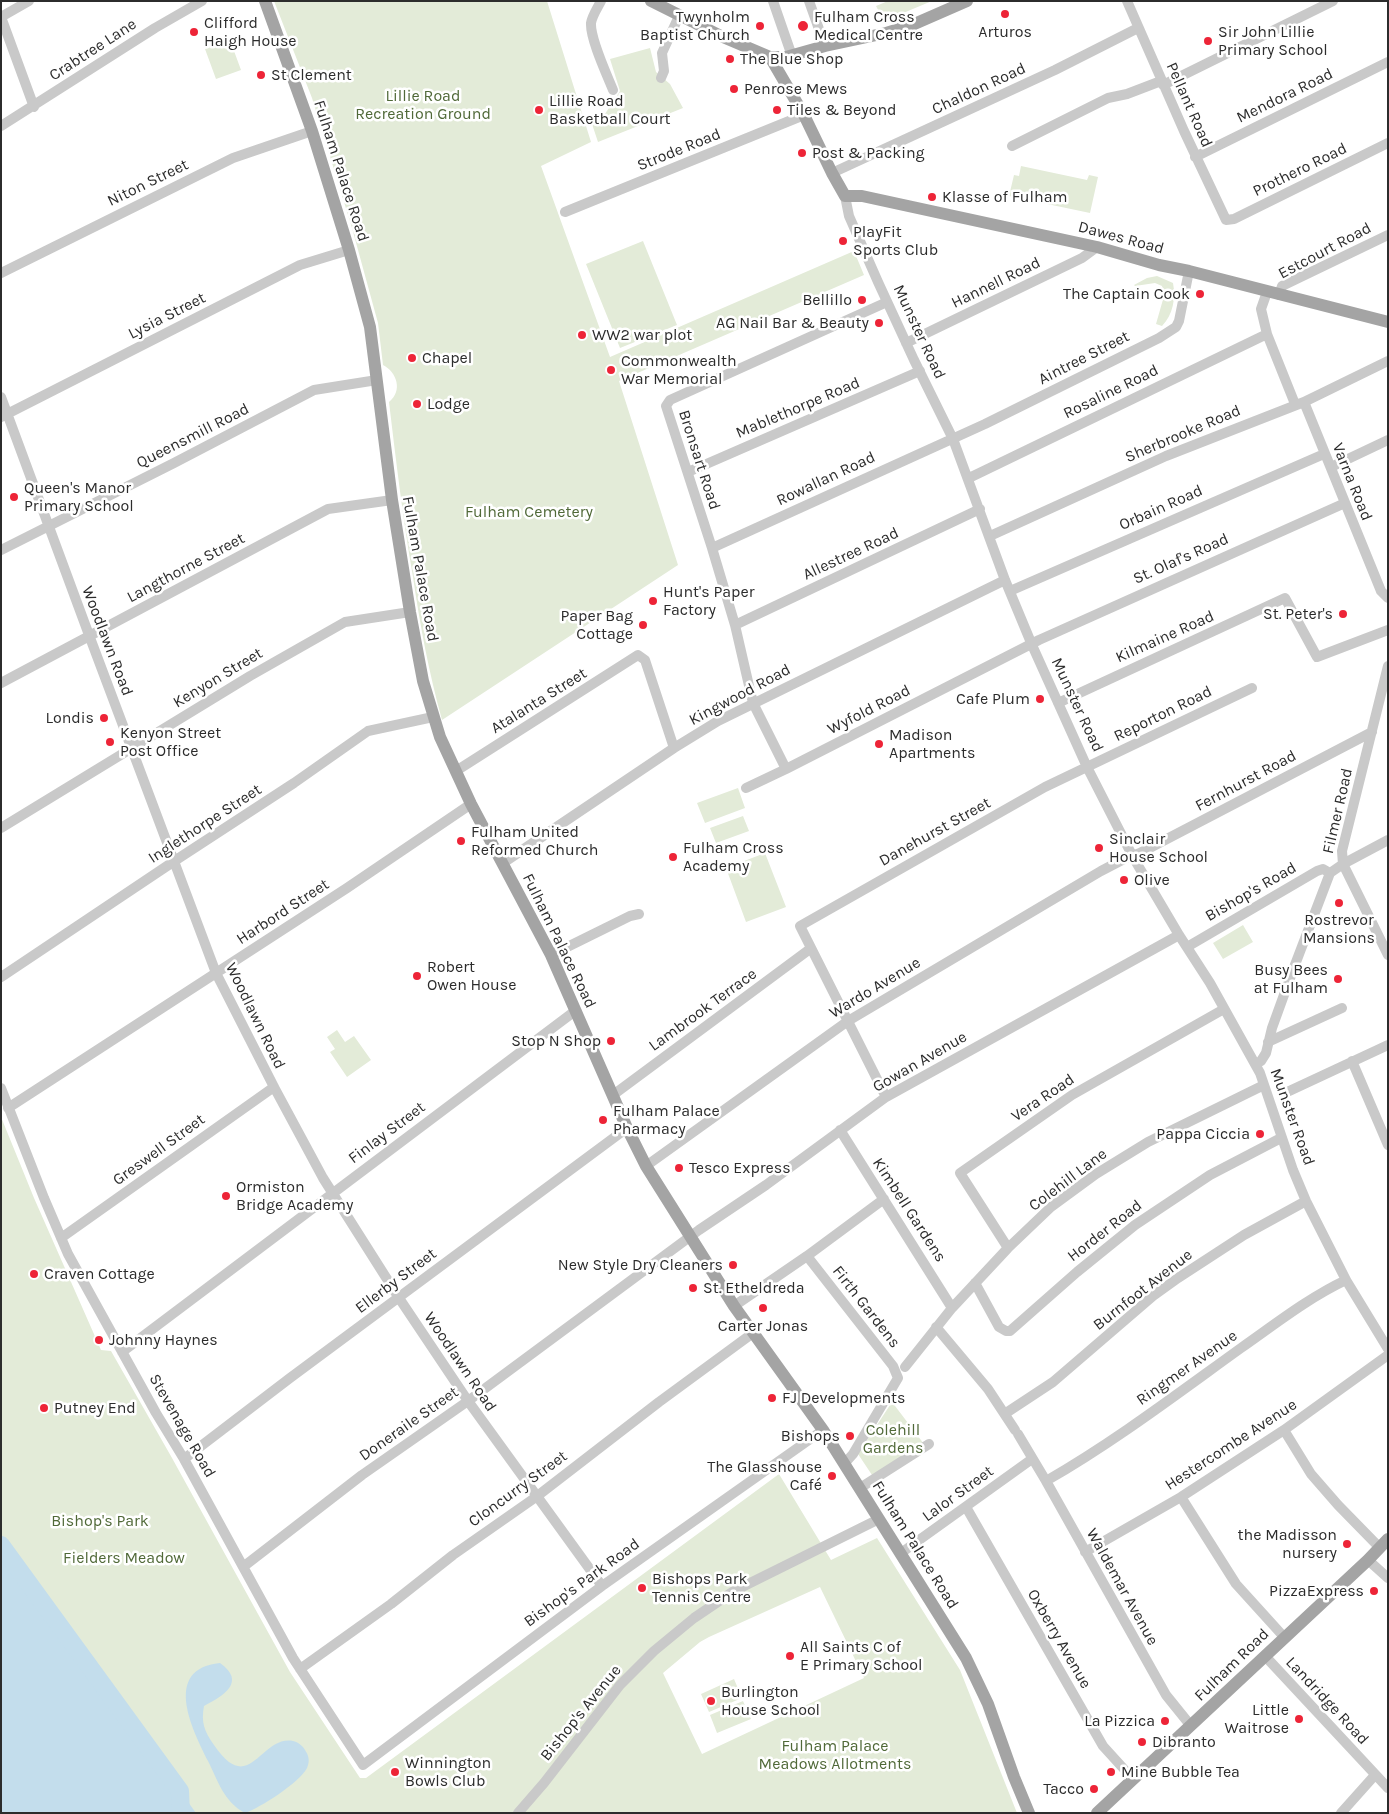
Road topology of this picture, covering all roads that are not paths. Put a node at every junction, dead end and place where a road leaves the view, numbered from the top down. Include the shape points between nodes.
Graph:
1 (28, 1) edge
2 (202, 1) edge
3 (265, 1) edge
4 (600, 1) edge
5 (651, 1) edge
6 (773, 1) edge
7 (809, 1) edge
8 (967, 1) edge
9 (1127, 1) edge
10 (1333, 1) edge
11 (679, 16) junction
12 (1, 17) edge
13 (1138, 28) junction
14 (825, 46) junction
15 (792, 56) junction
16 (770, 57) junction
17 (1388, 62) edge
18 (661, 78) dead end
19 (1162, 83) junction
20 (613, 90) dead end
21 (34, 107) junction
22 (804, 115) junction
23 (1, 126) edge
24 (312, 131) junction
25 (1388, 144) edge
26 (1012, 146) dead end
27 (1195, 157) junction
28 (832, 173) junction
29 (845, 196) junction
30 (565, 212) dead end
31 (1226, 220) joint
32 (1388, 235) edge
33 (1097, 246) junction
34 (348, 250) junction
35 (1189, 271) junction
36 (1, 273) edge
37 (1273, 293) junction
38 (888, 302) junction
39 (1388, 322) edge
40 (1267, 334) junction
41 (906, 343) junction
42 (1388, 361) edge
43 (920, 371) junction
44 (377, 380) junction
45 (1, 397) edge
46 (1299, 403) junction
47 (5, 415) edge
48 (953, 439) junction
49 (1388, 440) edge
50 (1324, 454) junction
51 (1331, 467) junction
52 (688, 472) junction
53 (968, 478) junction
54 (392, 500) junction
55 (1344, 504) junction
56 (980, 509) junction
57 (48, 527) junction
58 (990, 536) junction
59 (712, 548) junction
60 (1, 550) edge
61 (1006, 580) junction
62 (1010, 591) junction
63 (1388, 598) edge
64 (410, 612) junction
65 (734, 625) junction
66 (1388, 630) edge
67 (88, 636) junction
68 (1032, 645) junction
69 (1388, 666) edge
70 (1, 683) edge
71 (1252, 688) dead end
72 (753, 703) junction
73 (1058, 703) junction
74 (433, 716) junction
75 (1372, 732) junction
76 (131, 748) junction
77 (674, 748) junction
78 (1087, 766) junction
79 (786, 769) junction
80 (456, 772) junction
81 (746, 788) dead end
82 (471, 804) junction
83 (1, 828) edge
84 (1388, 840) edge
85 (1133, 857) junction
86 (173, 862) junction
87 (503, 863) junction
88 (1343, 864) junction
89 (1330, 873) junction
90 (639, 914) dead end
91 (1179, 935) junction
92 (1187, 947) junction
93 (810, 949) junction
94 (1388, 955) edge
95 (551, 956) junction
96 (216, 973) junction
97 (1, 977) edge
98 (1342, 1008) dead end
99 (1224, 1009) junction
100 (575, 1011) junction
101 (848, 1021) junction
102 (1268, 1042) junction
103 (1388, 1045) edge
104 (1352, 1061) junction
105 (1255, 1064) junction
106 (1264, 1085) junction
107 (274, 1087) junction
108 (1, 1088) edge
109 (1285, 1093) dead end
110 (613, 1095) junction
111 (886, 1097) junction
112 (8, 1108) junction
113 (627, 1128) junction
114 (840, 1130) junction
115 (1282, 1138) junction
116 (1388, 1145) edge
117 (646, 1166) junction
118 (333, 1193) junction
119 (884, 1199) junction
120 (1306, 1201) junction
121 (690, 1236) junction
122 (61, 1238) junction
123 (1008, 1248) junction
124 (807, 1256) junction
125 (1346, 1280) junction
126 (975, 1283) junction
127 (399, 1298) junction
128 (734, 1306) junction
129 (952, 1308) junction
130 (936, 1327) junction
131 (753, 1334) junction
132 (1388, 1349) edge
133 (122, 1352) junction
134 (1388, 1355) edge
135 (905, 1367) dead end
136 (468, 1402) junction
137 (1006, 1413) junction
138 (823, 1430) junction
139 (1284, 1430) junction
140 (929, 1444) dead end
141 (184, 1459) junction
142 (1032, 1459) junction
143 (845, 1463) junction
144 (1046, 1481) junction
145 (860, 1488) junction
146 (536, 1497) junction
147 (1181, 1497) junction
148 (966, 1506) junction
149 (879, 1519) junction
150 (1384, 1543) edge
151 (1085, 1552) junction
152 (901, 1553) junction
153 (1368, 1560) junction
154 (243, 1567) junction
155 (1388, 1578) edge
156 (602, 1586) junction
157 (1284, 1637) junction
158 (1265, 1656) junction
159 (300, 1670) junction
160 (1191, 1726) junction
161 (363, 1765) joint
162 (1375, 1775) junction
163 (1133, 1780) junction
164 (1388, 1788) edge
165 (518, 1813) edge
166 (1029, 1813) edge
167 (1097, 1813) edge
168 (1341, 1813) edge

1 - 12 street
2 - 21 street, Crabtree Lane
3 - 24 main road, Fulham Palace Road
4 - 20 street via 591,23
5 - 11 main road
6 - 15 street
7 - 14 street
8 - 14 main road via 912,25
9 - 13 street, Pellant Road
10 - 19 street
11 - 16 main road
11 - 18 street via 662,53 664,71
12 - 21 street
13 - 19 street, Pellant Road
13 - 28 street, Chaldon Road via 1056,70
14 - 15 main road
15 - 16 main road
16 - 22 main road, Munster Road
17 - 27 street, Mendora Road
19 - 26 street via 1108,98
19 - 27 street, Pellant Road
21 - 23 street, Crabtree Lane
22 - 28 main road, Munster Road
22 - 30 street, Strode Road
24 - 34 main road, Fulham Palace Road
24 - 36 street, Niton Street via 233,158
25 - 31 street, Prothero Road
27 - 31 street, Pellant Road
28 - 29 main road, Munster Road
29 - 33 main road, Dawes Road via 862,196
29 - 38 street, Munster Road via 849,216
32 - 37 street, Estcourt Road
33 - 35 main road, Dawes Road
33 - 41 street, Hannell Road via 1082,258
34 - 44 main road, Fulham Palace Road via 370,327
34 - 47 street, Lysia Street via 300,265
35 - 37 main road, Dawes Road
35 - 48 street, Aintree Street via 1176,327 1071,383
37 - 39 main road, Dawes Road
37 - 40 street, Varna Road via 1261,309
38 - 41 street, Munster Road
38 - 52 street, Bronsart Road via 670,400 666,406
40 - 46 street, Varna Road
40 - 53 street, Rosaline Road
41 - 43 street, Munster Road
42 - 46 street, Sherbrooke Road
43 - 48 street, Munster Road
43 - 52 street, Mablethorpe Road
44 - 54 main road, Fulham Palace Road
44 - 57 street, Queensmill Road via 314,390
45 - 47 street, Woodlawn Road
46 - 50 street, Varna Road
46 - 58 street, Sherbrooke Road via 1166,456
47 - 57 street, Woodlawn Road
48 - 53 street, Munster Road
48 - 59 street, Rowallan Road
49 - 51 street
50 - 51 street, Varna Road
50 - 62 street, Orbain Road
51 - 55 street, Varna Road
52 - 59 street, Bronsart Road
53 - 56 street, Munster Road
54 - 64 main road, Fulham Palace Road
54 - 67 street, Langthorne Street via 328,510
55 - 63 street, Varna Road via 1381,591
55 - 68 street, St. Olaf's Road
56 - 58 street, Munster Road
56 - 65 street, Allestree Road
57 - 60 street, Queensmill Road
57 - 67 street, Woodlawn Road
58 - 61 street, Munster Road
59 - 65 street, Bronsart Road
61 - 62 street, Munster Road
61 - 72 street, Kingwood Road
62 - 68 street, Munster Road
64 - 74 main road, Fulham Palace Road
64 - 76 street, Kenyon Street via 345,622
65 - 72 street, Bronsart Road
66 - 73 street, Kilmaine Road via 1317,657 1285,598
67 - 70 street, Langthorne Street
67 - 76 street, Woodlawn Road
68 - 73 street, Munster Road
68 - 79 street, Wyfold Road
69 - 75 street, Filmer Road
71 - 78 street, Reporton Road
72 - 77 street, Kingwood Road
72 - 79 street
73 - 78 street, Munster Road
74 - 80 main road, Fulham Palace Road
74 - 86 street, Inglethorpe Street via 368,731
75 - 85 street, Fernhurst Road
75 - 88 street, Filmer Road via 1343,845
76 - 83 street, Kenyon Street
76 - 86 street, Woodlawn Road
77 - 80 street, Atalanta Street via 645,660 638,655
77 - 87 street, Kingwood Road
78 - 85 street, Munster Road
78 - 93 street, Danehurst Street via 800,926
79 - 81 street, Wyfold Road
80 - 82 main road, Fulham Palace Road
82 - 87 main road, Fulham Palace Road
82 - 96 street, Harbord Street
84 - 88 street
85 - 91 street, Munster Road
85 - 101 street, Wardo Avenue via 1101,871
86 - 96 street, Woodlawn Road
86 - 97 street, Inglethorpe Street
87 - 95 main road, Fulham Palace Road
88 - 89 street, Filmer Road
88 - 94 street
89 - 92 street, Bishop's Road via 1323,869 1317,871
89 - 102 street, Filmer Road
90 - 95 street
91 - 92 street, Munster Road
91 - 111 street, Gowan Avenue
92 - 99 street, Munster Road
93 - 101 street
93 - 110 street, Lambrook Terrace
95 - 100 main road, Fulham Palace Road
96 - 107 street, Woodlawn Road
96 - 112 street, Harbord Street
98 - 102 street
99 - 105 street, Munster Road
99 - 123 street, Vera Road via 1072,1095 960,1172
100 - 110 main road, Fulham Palace Road
100 - 118 street, Finlay Street
101 - 111 street
101 - 117 street, Wardo Avenue
102 - 105 street, Filmer Road via 1264,1057
103 - 104 street
104 - 109 street
104 - 116 street
105 - 106 street, Munster Road
106 - 115 street, Munster Road
106 - 123 street, Colehill Lane via 1148,1142 1096,1174 1051,1207
107 - 118 street, Woodlawn Road
107 - 122 street, Greswell Street
108 - 112 street, Stevenage Road
110 - 113 main road, Fulham Palace Road
111 - 114 street, Gowan Avenue
112 - 122 street, Stevenage Road
113 - 117 main road, Fulham Palace Road
113 - 127 street, Ellerby Street
114 - 119 street, Kimbell Gardens
114 - 121 street, Gowan Avenue
115 - 120 street, Munster Road
115 - 126 street, Horder Road via 1210,1175 1136,1225 1010,1331 999,1327
117 - 121 main road, Fulham Palace Road
118 - 127 street, Woodlawn Road
118 - 133 street, Finlay Street
119 - 124 street
119 - 129 street, Kimbell Gardens
120 - 125 street, Munster Road
120 - 137 street, Burnfoot Avenue via 1244,1235 1178,1278 1053,1382
121 - 128 main road, Fulham Palace Road
121 - 136 street, Doneraile Street
122 - 133 street, Stevenage Road
123 - 126 street, Colehill Lane
124 - 128 street
124 - 143 street, Firth Gardens via 893,1366 898,1378 854,1454
125 - 132 street, Munster Road
125 - 144 street, Ringmer Avenue via 1273,1326 1124,1432
126 - 129 street, Colehill Lane
127 - 136 street, Woodlawn Road
127 - 141 street, Ellerby Street
128 - 131 main road, Fulham Palace Road
129 - 130 street, Colehill Lane
130 - 135 street, Colehill Lane
130 - 137 street
131 - 138 main road, Fulham Palace Road
131 - 146 street, Cloncurry Street
133 - 141 street, Stevenage Road
134 - 139 street, Hestercombe Avenue
136 - 146 street, Woodlawn Road
136 - 154 street, Doneraile Street via 362,1476
137 - 142 street, Waldemar Avenue
138 - 143 main road, Fulham Palace Road
138 - 156 street, Bishop's Park Road
139 - 147 street, Hestercombe Avenue
139 - 150 street via 1311,1474 1338,1505
140 - 145 street
141 - 154 street, Stevenage Road
142 - 144 street, Waldemar Avenue
142 - 148 street, Lalor Street
143 - 145 main road, Fulham Palace Road
144 - 151 street, Waldemar Avenue
145 - 149 main road, Fulham Palace Road
146 - 156 street, Woodlawn Road
146 - 159 street, Cloncurry Street
147 - 151 street, Hestercombe Avenue
147 - 157 street via 1236,1584
148 - 152 street, Lalor Street
148 - 163 street, Oxberry Avenue via 1103,1746
149 - 152 main road, Fulham Palace Road
149 - 165 street, Bishop's Avenue via 734,1591 694,1618 620,1685
150 - 153 main road, Fulham Road
151 - 160 street, Waldemar Avenue via 1166,1696
152 - 166 main road, Fulham Palace Road via 974,1672
153 - 155 street
153 - 157 main road, Fulham Road
154 - 159 street, Stevenage Road
156 - 161 street, Bishop's Park Road
157 - 158 main road, Fulham Road
158 - 160 main road, Fulham Road
158 - 162 street, Landridge Road
159 - 161 street, Stevenage Road
160 - 163 main road, Fulham Road
162 - 164 street, Landridge Road
162 - 168 street
163 - 167 main road, Fulham Road

